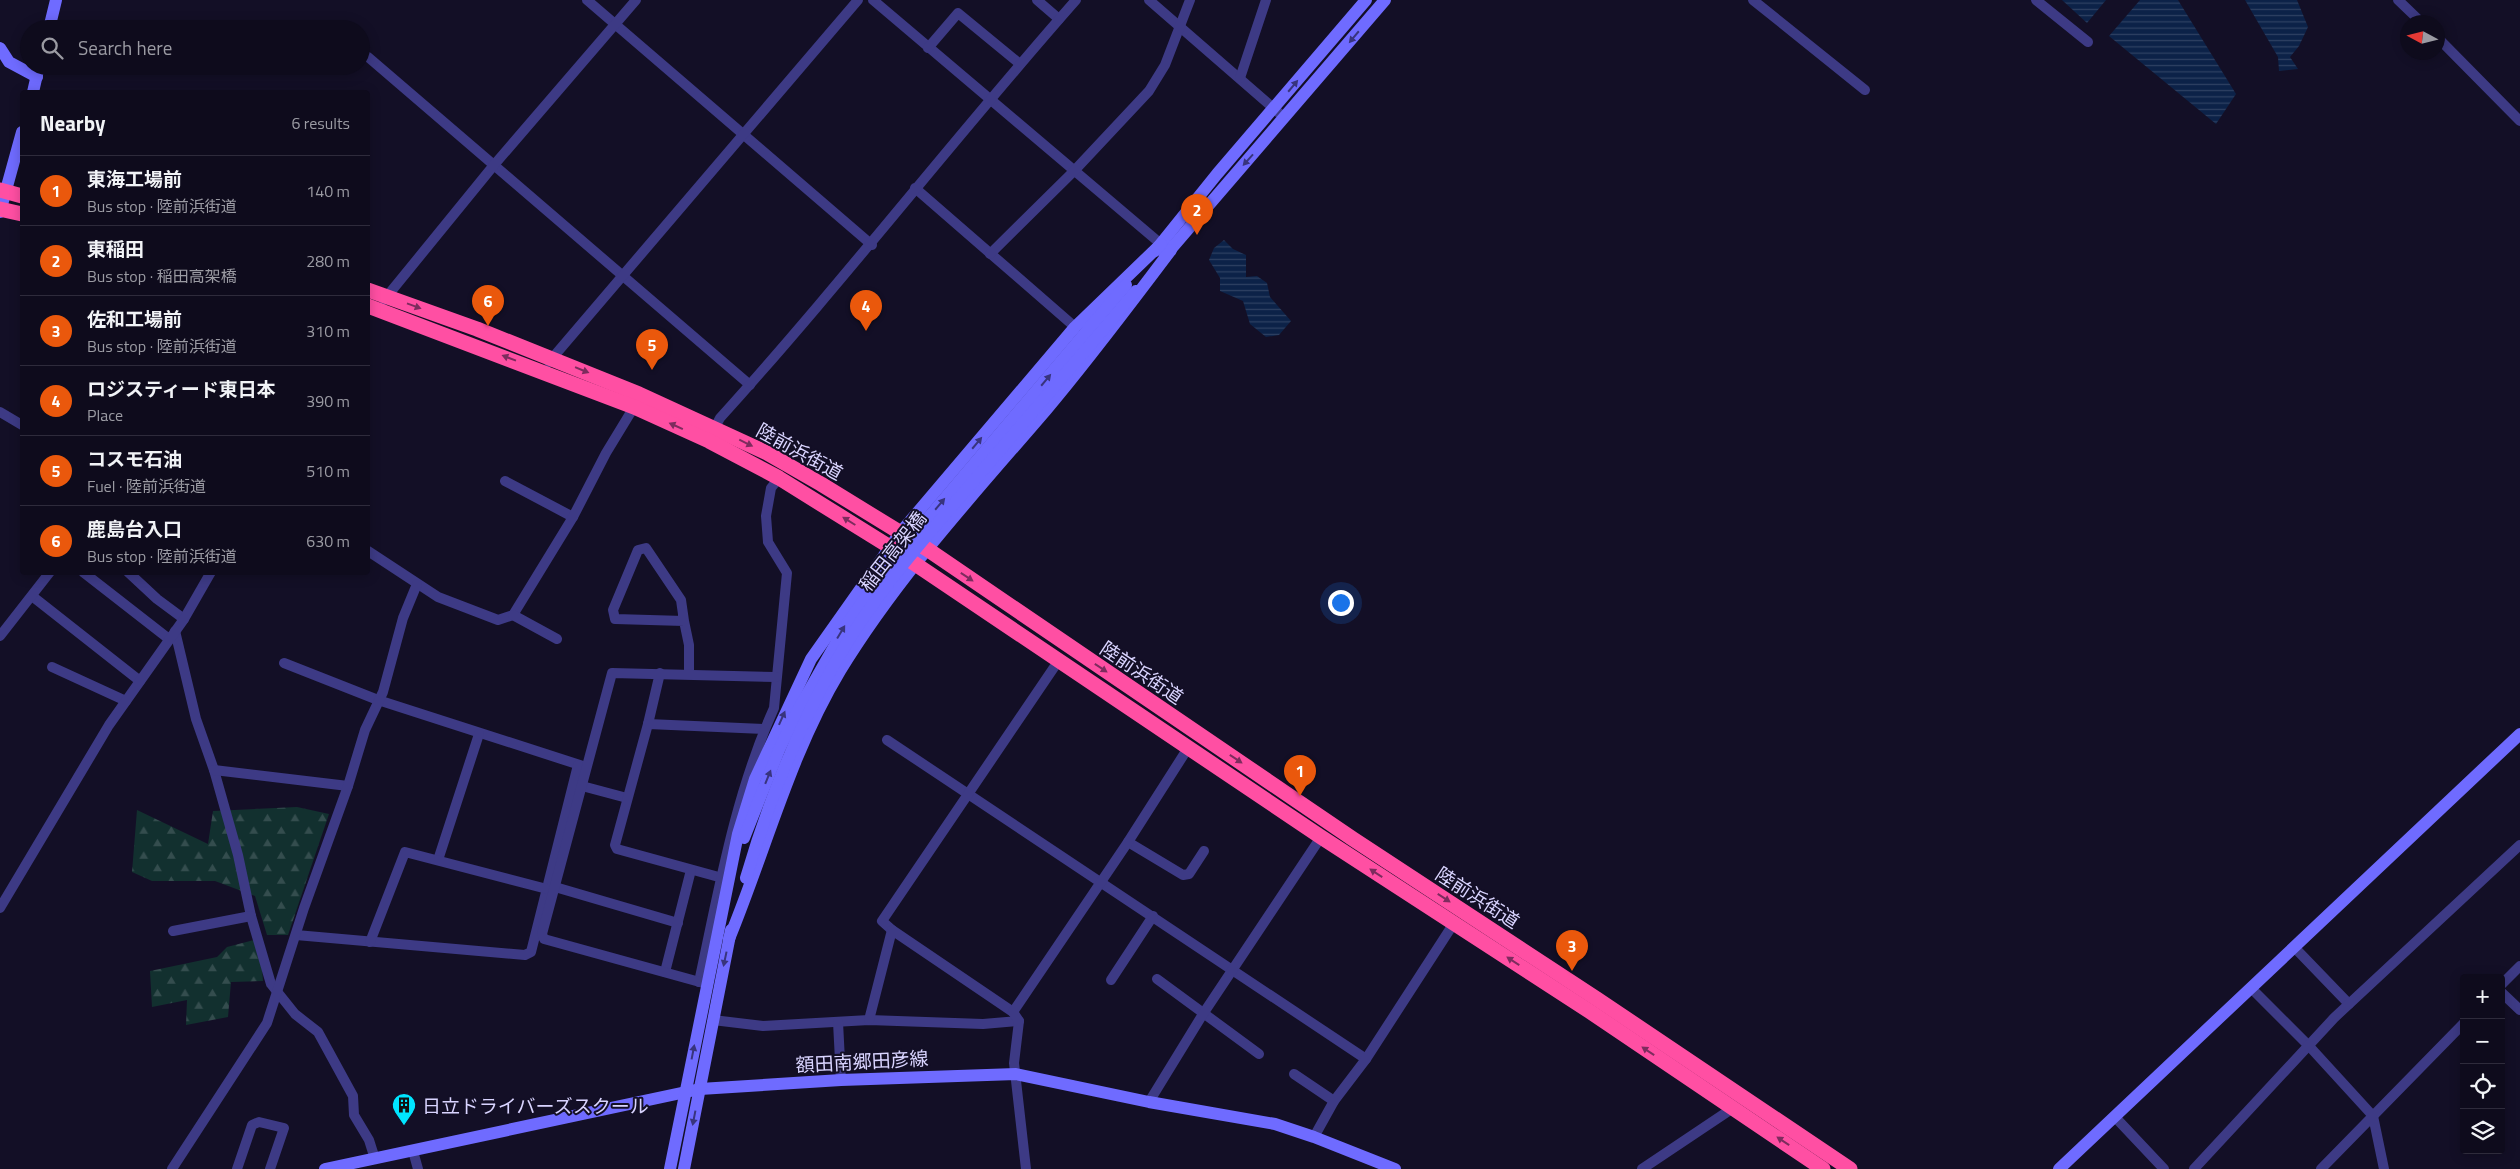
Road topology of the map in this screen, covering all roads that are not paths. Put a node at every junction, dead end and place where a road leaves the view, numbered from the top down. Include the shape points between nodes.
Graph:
1 (56, 0) edge
2 (587, 0) edge
3 (636, 0) edge
4 (858, 0) edge
5 (873, 0) edge
6 (1037, 0) edge
7 (1076, 0) edge
8 (1149, 0) edge
9 (1190, 0) edge
10 (1266, 0) edge
11 (1366, 0) edge
12 (1385, 0) edge
13 (1753, 0) edge
14 (2036, 0) edge
15 (2398, 0) edge
16 (2414, 15) edge
17 (1059, 19) junction
18 (50, 20) edge
19 (616, 24) junction
20 (1180, 27) junction
21 (2088, 42) dead end
22 (2445, 45) edge
23 (0, 48) edge
24 (928, 48) junction
25 (370, 59) edge
26 (1020, 64) junction
27 (20, 65) edge
28 (37, 75) edge
29 (1240, 78) junction
30 (33, 90) edge
31 (1865, 90) dead end
32 (990, 101) junction
33 (1274, 108) junction
34 (1285, 119) junction
35 (2520, 121) edge
36 (744, 136) junction
37 (20, 138) edge
38 (494, 165) junction
39 (1074, 171) junction
40 (916, 188) junction
41 (3, 191) edge
42 (20, 195) edge
43 (0, 210) edge
44 (20, 214) edge
45 (872, 245) junction
46 (1166, 247) junction
47 (990, 254) junction
48 (622, 275) junction
49 (1131, 288) junction
50 (370, 293) edge
51 (378, 304) edge
52 (1075, 327) junction
53 (547, 364) junction
54 (750, 385) junction
55 (634, 407) junction
56 (0, 412) edge
57 (20, 424) edge
58 (712, 434) junction
59 (779, 478) junction
60 (505, 480) dead end
61 (573, 517) junction
62 (900, 533) junction
63 (890, 547) junction
64 (926, 549) junction
65 (370, 552) edge
66 (915, 564) junction
67 (48, 575) edge
68 (87, 575) edge
69 (131, 575) edge
70 (209, 575) edge
71 (417, 584) junction
72 (32, 596) junction
73 (513, 616) junction
74 (184, 619) junction
75 (684, 621) junction
76 (172, 635) junction
77 (0, 636) edge
78 (557, 639) dead end
79 (1059, 660) junction
80 (284, 663) dead end
81 (52, 667) dead end
82 (660, 673) junction
83 (689, 674) junction
84 (776, 677) junction
85 (140, 681) junction
86 (378, 700) junction
87 (126, 701) junction
88 (648, 724) junction
89 (764, 729) junction
90 (479, 734) junction
91 (2520, 734) edge
92 (887, 740) dead end
93 (1188, 748) junction
94 (582, 766) junction
95 (214, 770) junction
96 (348, 786) junction
97 (582, 786) junction
98 (968, 794) junction
99 (627, 798) junction
100 (1321, 837) junction
101 (1128, 842) junction
102 (2520, 845) edge
103 (1204, 851) dead end
104 (438, 860) junction
105 (691, 870) junction
106 (725, 879) junction
107 (1100, 882) junction
108 (550, 888) junction
109 (0, 908) edge
110 (251, 916) junction
111 (1153, 916) junction
112 (678, 923) junction
113 (1454, 923) junction
114 (892, 930) junction
115 (174, 931) dead end
116 (296, 935) junction
117 (729, 939) junction
118 (370, 942) junction
119 (2294, 948) junction
120 (2520, 966) edge
121 (1233, 969) junction
122 (665, 972) junction
123 (1157, 979) dead end
124 (1111, 980) dead end
125 (2505, 981) edge
126 (703, 983) junction
127 (2251, 988) junction
128 (278, 994) junction
129 (2505, 996) edge
130 (2349, 1004) junction
131 (2520, 1010) edge
132 (1013, 1012) junction
133 (1203, 1014) junction
134 (713, 1020) junction
135 (869, 1020) junction
136 (1019, 1021) junction
137 (838, 1022) junction
138 (2460, 1027) edge
139 (2309, 1046) junction
140 (1258, 1054) dead end
141 (1366, 1059) junction
142 (1016, 1074) junction
143 (1294, 1074) dead end
144 (842, 1080) junction
145 (700, 1089) junction
146 (685, 1094) junction
147 (1334, 1101) junction
148 (1149, 1102) junction
149 (1733, 1108) junction
150 (2373, 1116) junction
151 (2115, 1117) junction
152 (1314, 1137) junction
153 (413, 1151) junction
154 (375, 1159) junction
155 (345, 1167) edge
156 (1386, 1167) edge
157 (172, 1169) edge
158 (237, 1169) edge
159 (270, 1169) edge
160 (326, 1169) edge
161 (418, 1169) edge
162 (670, 1169) edge
163 (684, 1169) edge
164 (1026, 1169) edge
165 (1642, 1169) edge
166 (1823, 1169) edge
167 (1850, 1169) edge
168 (2059, 1169) edge
169 (2164, 1169) edge
170 (2194, 1169) edge
171 (2321, 1169) edge
172 (2384, 1169) edge

1 - 18 street
2 - 19 street
3 - 19 street
4 - 36 street
5 - 24 street
6 - 17 street
7 - 17 street
8 - 20 street
9 - 20 street
10 - 29 street
33 -> 11 street
12 -> 34 street
13 - 31 street
14 - 21 street
15 - 16 street
17 - 26 street
19 - 36 street
19 - 38 street
20 - 29 street
20 - 39 street via 1165,64 1149,91
22 - 35 street
23 - 27 street via 9,62
24 - 26 street via 958,13
24 - 32 street
25 - 38 street
26 - 32 street
28 - 30 street
29 - 33 street
32 - 39 street
32 - 40 street
33 - 34 street
33 - 46 street
34 -> 46 street
36 - 45 street
36 - 48 street
37 - 41 street
38 - 48 street
38 - 51 street
39 - 46 street
39 - 47 street
40 - 45 street
40 - 47 street
41 - 42 highway
41 - 43 street
43 - 44 highway
45 - 54 street
46 - 49 street
46 - 52 street
46 - 64 street via 1112,330
47 - 52 street
48 - 53 street
48 - 54 street
106 -> 49 street, 稲田高架橋, bridge via 797,712 846,624 889,564
49 - 117 street, 稲田高架橋, bridge via 898,570 836,661 764,816
50 - 51 highway, 陸前浜街道
51 - 53 highway, 陸前浜街道
62 -> 52 street
53 - 55 highway, 陸前浜街道
53 -> 58 highway, 陸前浜街道 via 639,394
54 - 58 street via 720,418
58 -> 55 highway, 陸前浜街道
55 - 61 street
56 - 57 street
58 - 59 highway, 陸前浜街道
58 -> 62 highway, 陸前浜街道 via 766,453
63 -> 59 highway, 陸前浜街道
59 - 84 street via 771,488 766,516 768,542 787,573
60 - 61 street
61 - 73 street
62 - 63 street
62 - 64 highway, 陸前浜街道
63 - 66 highway, 陸前浜街道
106 -> 63 street via 755,779 811,659
64 - 66 street
64 -> 167 highway, 陸前浜街道 via 1352,839
65 - 71 street
66 - 79 highway, 陸前浜街道
66 - 117 street via 840,671 815,717 794,762
67 - 72 street
68 - 76 street
69 - 74 street
70 - 74 street
71 - 73 street via 438,597 498,620
71 - 86 street
72 - 77 street
72 - 85 street
73 - 78 street
74 - 76 street
75 - 75 street via 681,600 646,548 638,550 613,610 614,619
75 - 83 street via 690,645
76 - 85 street
76 - 95 street
79 - 93 highway, 陸前浜街道
79 - 98 street
80 - 86 street
81 - 87 street
82 - 83 street
82 - 88 street
82 - 94 street via 612,673
83 - 84 street
84 - 89 street via 774,708
85 - 87 street
86 - 90 street
86 - 96 street
87 - 109 street
88 - 89 street
88 - 99 street
89 - 106 street via 731,829
90 - 94 street
90 - 104 street
91 - 119 street
92 - 98 street
93 - 100 highway, 陸前浜街道
93 - 101 street
94 - 97 street
94 - 108 street
95 - 96 street
95 - 110 street
96 - 116 street
97 - 99 street
97 - 108 street
98 - 107 street
98 - 114 street via 882,921
99 - 105 street via 615,845 618,849
113 -> 100 highway, 陸前浜街道
100 - 121 street
101 - 103 street via 1183,875 1189,874
101 - 107 street
102 - 130 street
104 - 108 street
104 - 118 street via 405,852
105 - 106 street
105 - 112 street
106 - 126 street
107 - 111 street
107 - 132 street
108 - 112 street
108 - 118 street via 531,952 525,954
108 - 122 street via 542,934 544,939
110 - 115 street
110 - 128 street via 271,984
111 - 121 street
111 - 124 street
112 - 122 street
113 - 141 street
149 -> 113 highway, 陸前浜街道
114 - 132 street
114 - 135 street
116 - 118 street
116 - 128 street
117 -> 134 street
119 - 127 street
119 - 130 street
120 - 125 street
121 - 133 street
121 - 141 street
122 - 126 street
123 - 133 street
146 -> 126 street
127 - 139 street
127 - 151 street
128 - 154 street via 295,1014 318,1032 352,1096 354,1115 369,1140
128 - 157 street via 267,1023
129 - 131 street
130 - 139 street
132 - 136 street
133 - 140 street
133 - 148 street
134 - 137 street via 763,1026
134 - 145 street
135 - 136 street via 983,1024
135 - 137 street
136 - 142 street via 1014,1063
137 - 144 street
138 - 150 street
139 - 150 street
139 - 170 street
141 - 147 street
142 - 144 street, 額田南郷田彦線
142 - 148 street, 額田南郷田彦線
142 - 164 street
143 - 147 street
144 - 145 street, 額田南郷田彦線
145 - 146 street, 額田南郷田彦線
145 -> 163 street
146 - 153 street, 額田南郷田彦線
146 - 162 street
147 - 152 street
148 - 152 street, 額田南郷田彦線 via 1275,1124
149 - 165 street
166 -> 149 highway, 陸前浜街道
150 - 171 street
150 - 172 street
151 - 168 street
151 - 169 street
152 - 156 street, 額田南郷田彦線
153 - 154 street, 額田南郷田彦線
153 - 161 street
154 - 155 street, 額田南郷田彦線
155 - 160 street, 額田南郷田彦線
158 - 159 street via 252,1126 260,1122 284,1128

